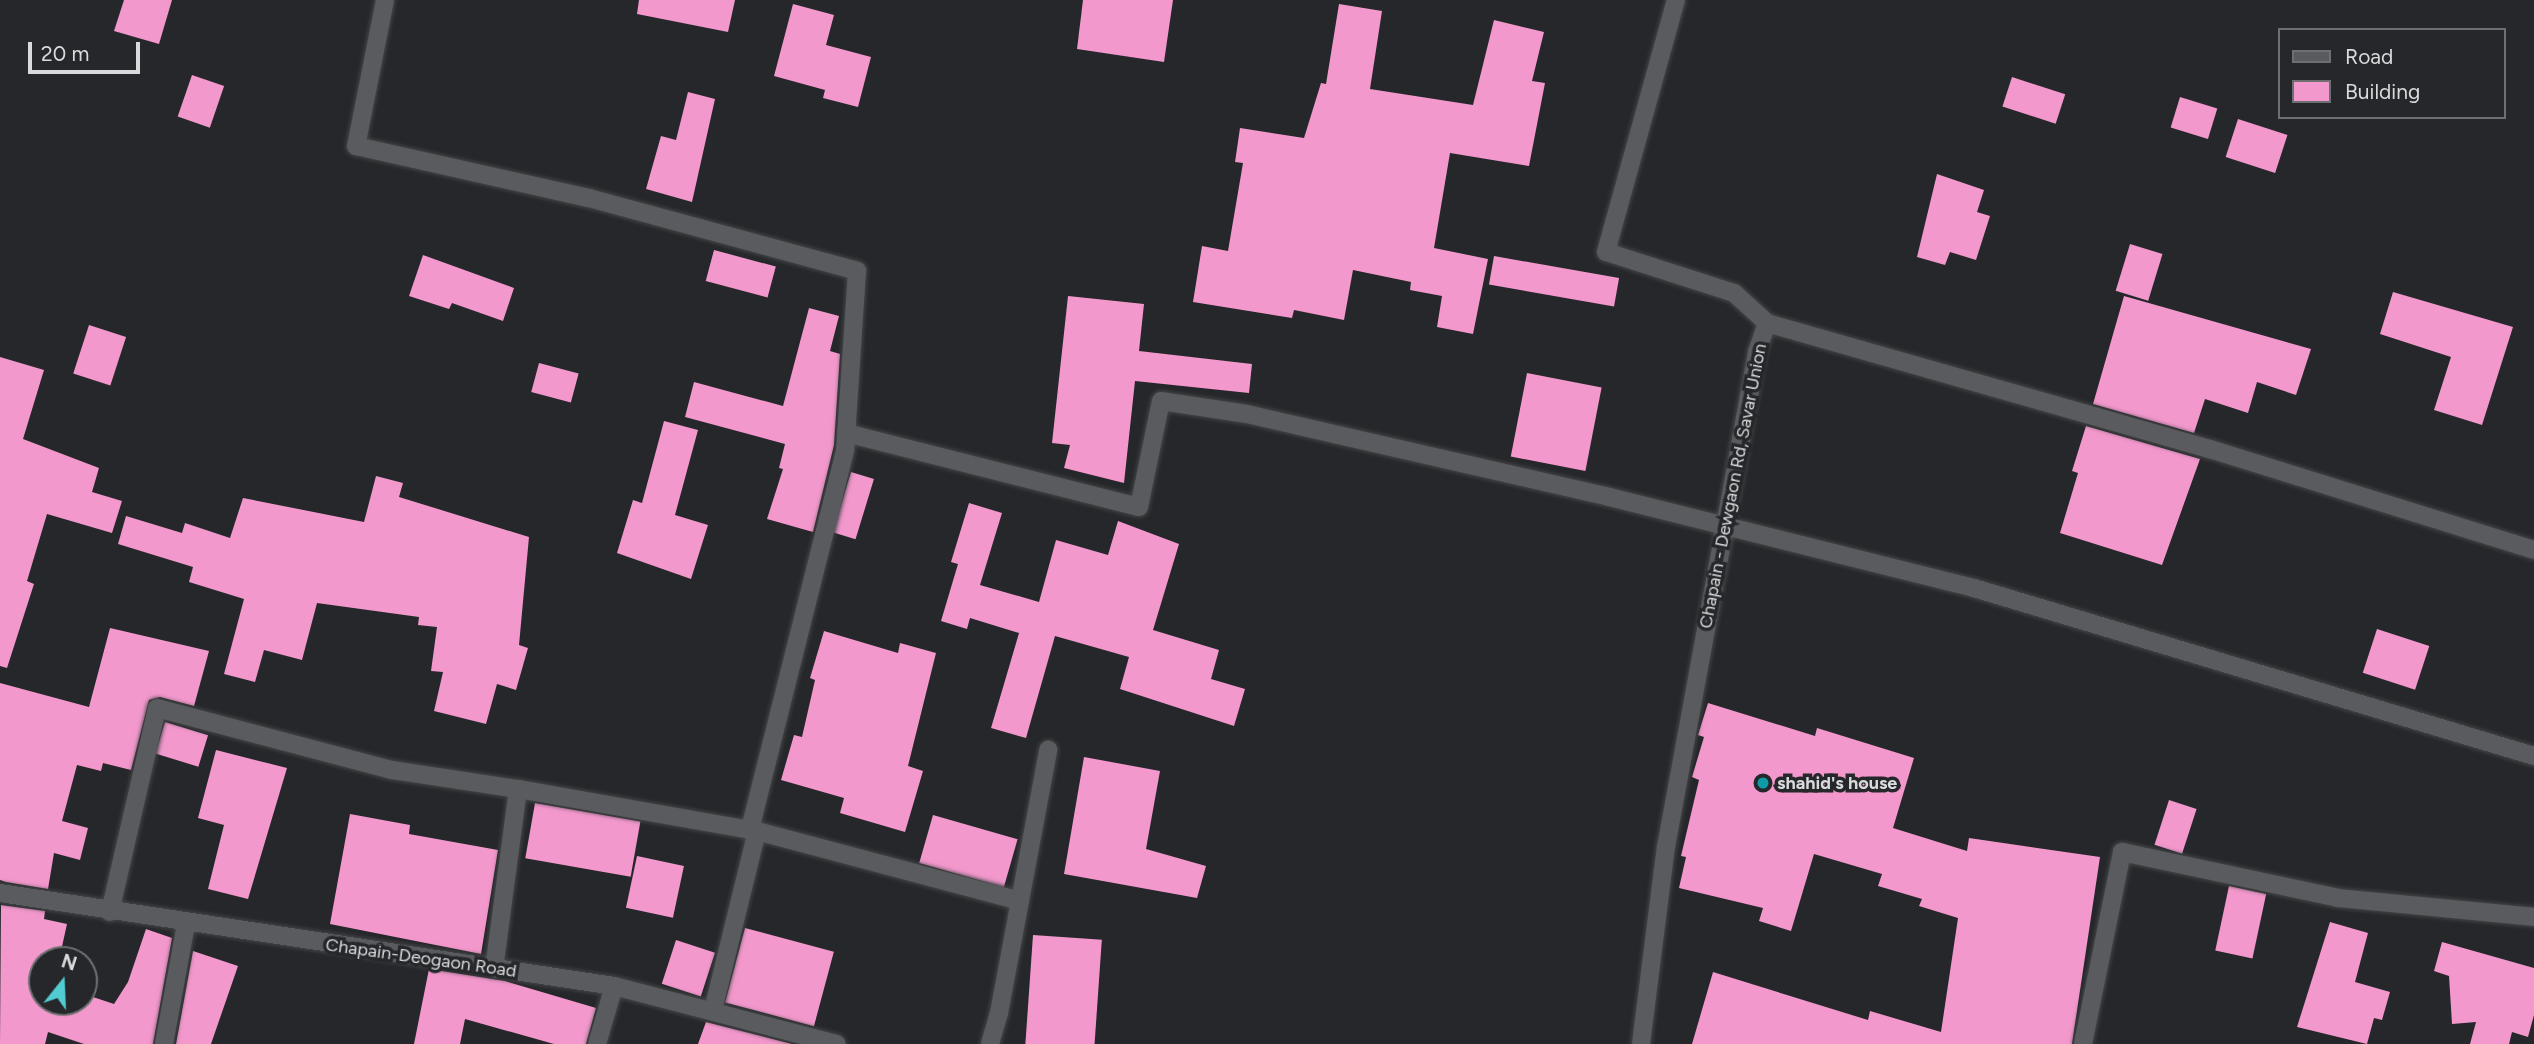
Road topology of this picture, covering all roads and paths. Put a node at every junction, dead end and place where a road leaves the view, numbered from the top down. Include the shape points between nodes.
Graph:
1 (384, 0) edge
2 (1676, 0) edge
3 (1768, 323) junction
4 (846, 433) junction
5 (1724, 525) junction
6 (2534, 550) edge
7 (1048, 750) dead end
8 (2534, 756) edge
9 (518, 789) junction
10 (754, 830) junction
11 (0, 893) edge
12 (1020, 901) junction
13 (110, 912) junction
14 (2534, 917) edge
15 (186, 924) junction
16 (494, 968) junction
17 (614, 986) junction
18 (713, 1010) junction
19 (163, 1044) edge
20 (597, 1044) edge
21 (837, 1044) edge
22 (990, 1044) edge
23 (1642, 1044) edge
24 (2083, 1044) edge

1 - 4 street via 356,146 589,198 857,271
2 - 3 street, Chapain - Dewgaon Rd, Savar Union via 1606,252 1734,293
3 - 5 street, Chapain - Dewgaon Rd, Savar Union via 1758,352
3 - 6 street via 2210,449
4 - 5 street via 1139,507 1161,401 1247,414
4 - 10 street
5 - 8 street via 1974,589
5 - 23 street, Chapain - Dewgaon Rd, Savar Union via 1666,847
7 - 12 street
9 - 10 street
9 - 13 street via 392,770 157,708
9 - 16 street
10 - 12 street
10 - 18 street
11 - 13 street, Chapain-Deogaon Road
12 - 22 street
13 - 15 street, Chapain-Deogaon Road
14 - 24 street via 2338,898 2122,852
15 - 16 street, Chapain-Deogaon Road
15 - 19 street
16 - 17 street, Chapain-Deogaon Road
17 - 18 street, Chapain-Deogaon Road
17 - 20 street
18 - 21 street, Chapain-Deogaon Road

